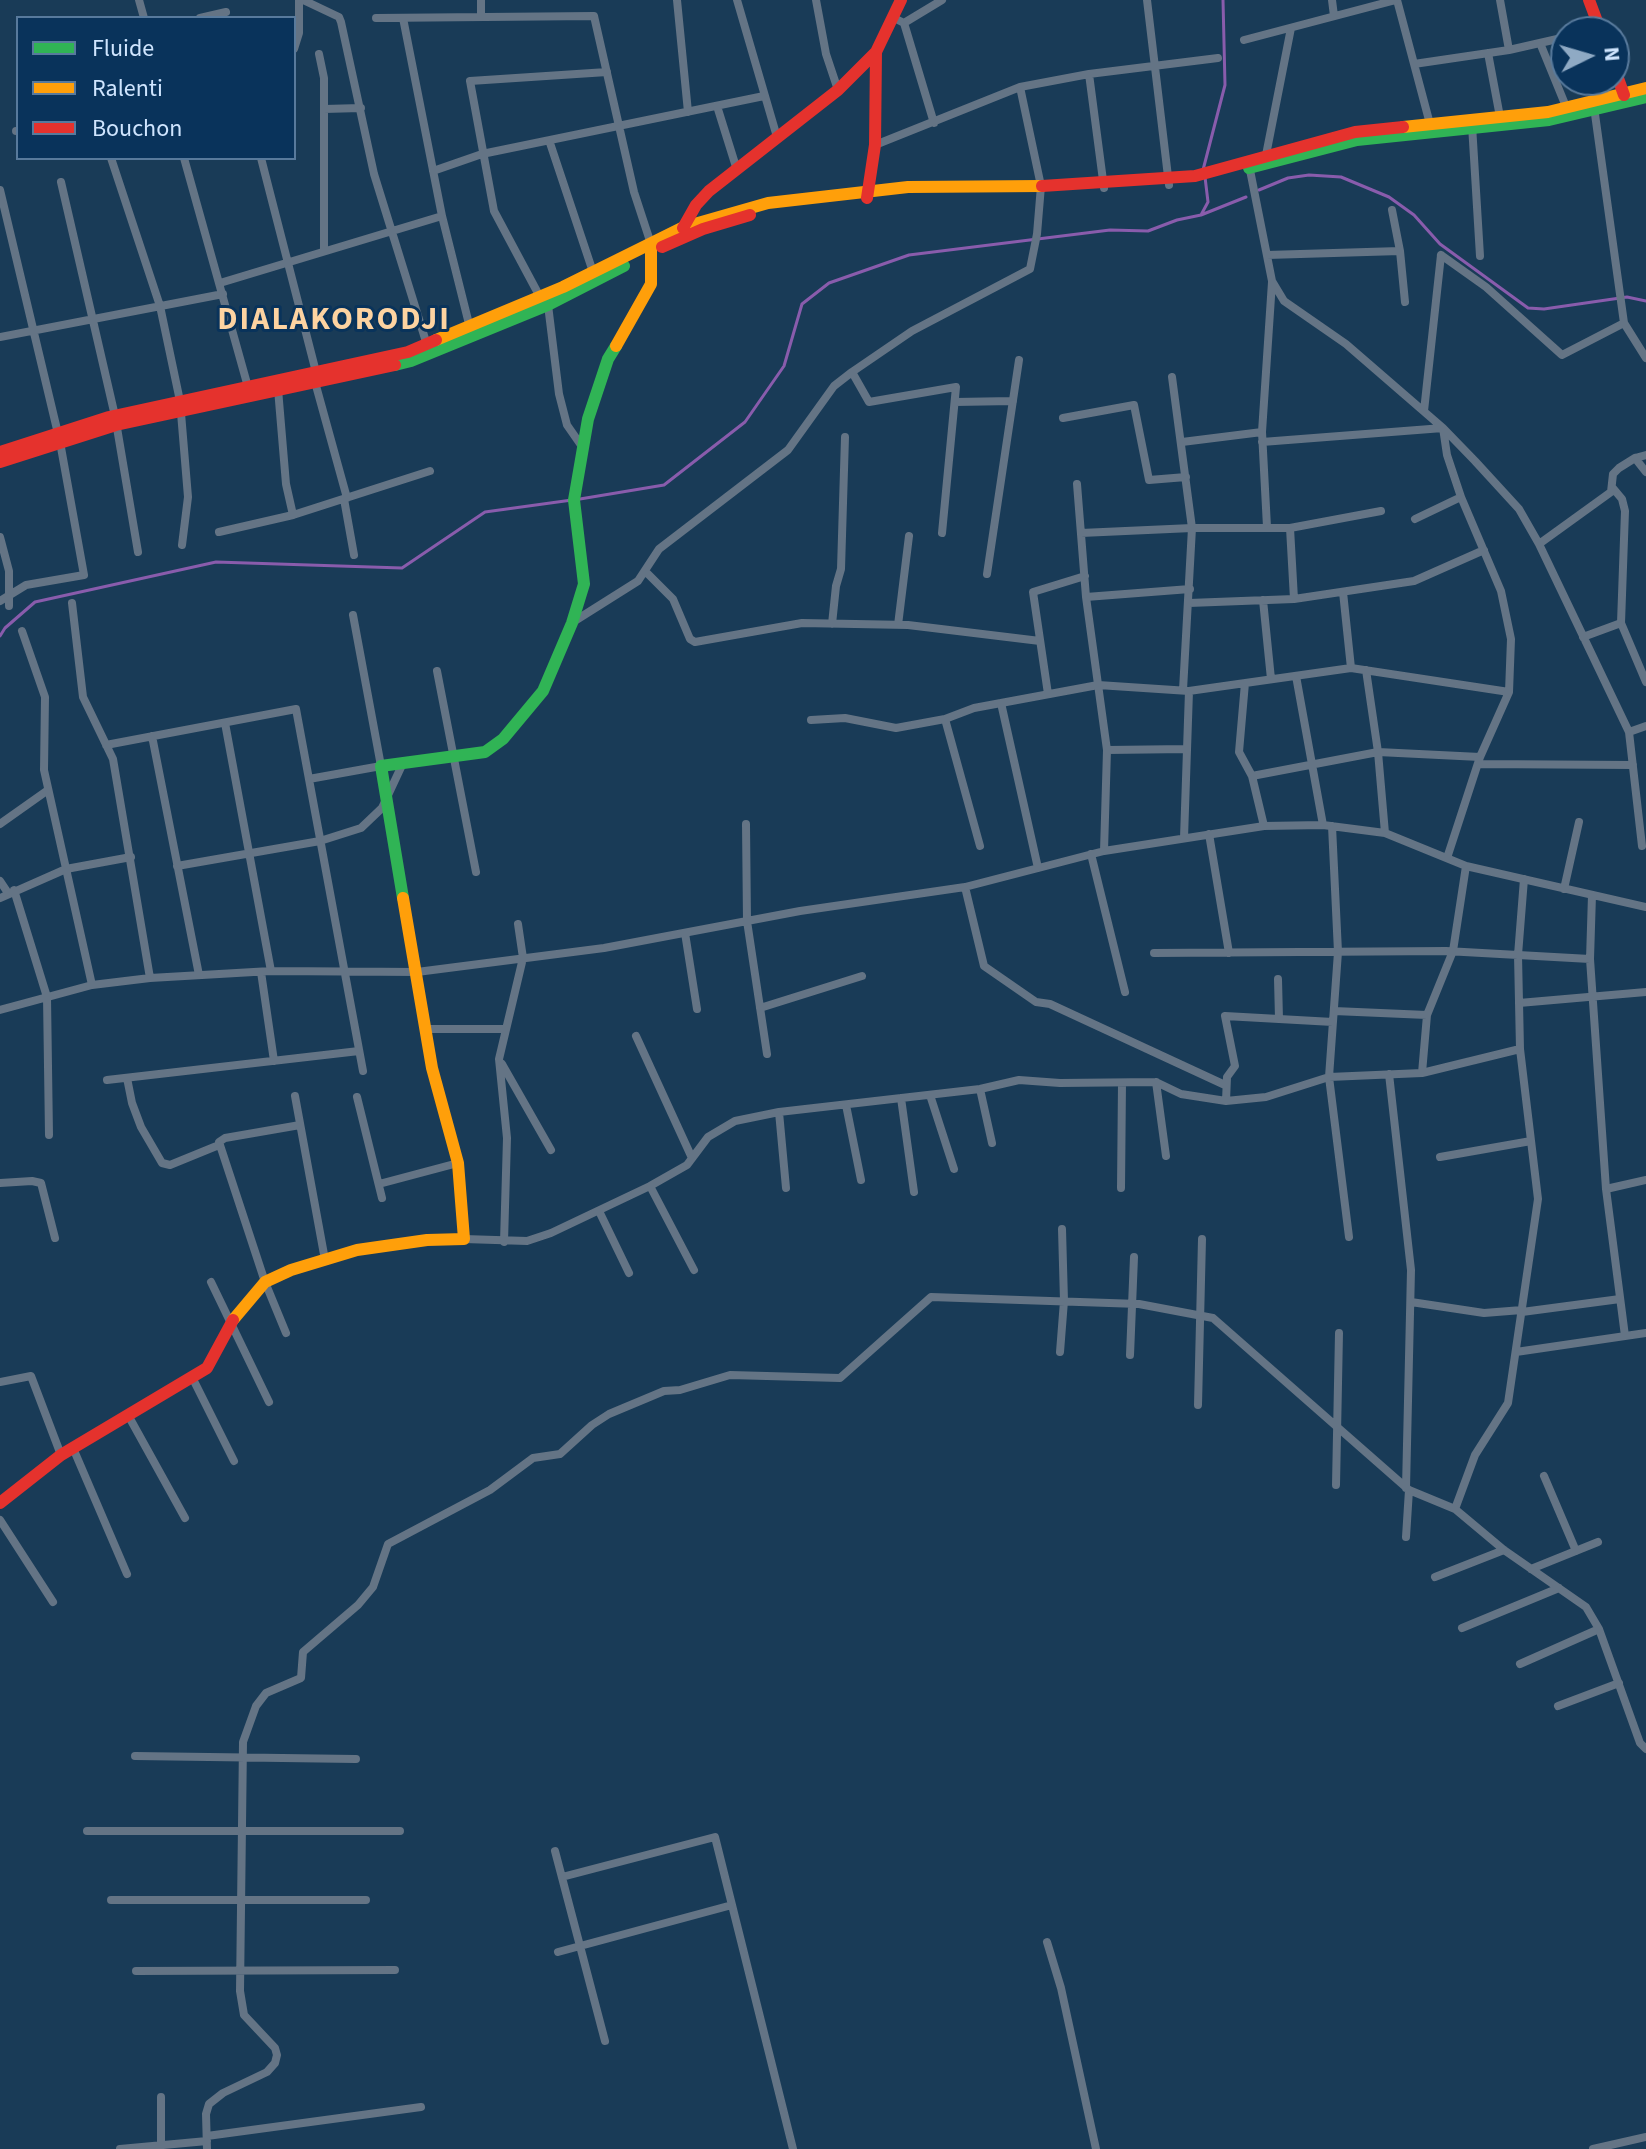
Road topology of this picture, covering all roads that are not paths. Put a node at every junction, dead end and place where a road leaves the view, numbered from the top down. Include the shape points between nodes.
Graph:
1 (301, 0) edge
2 (481, 0) edge
3 (677, 0) edge
4 (737, 0) edge
5 (816, 0) edge
6 (901, 0) edge
7 (942, 0) edge
8 (1147, 0) edge
9 (1332, 0) edge
10 (1397, 0) edge
11 (1500, 0) edge
12 (226, 12) dead end
13 (209, 16) edge
14 (1334, 16) junction
15 (481, 17) junction
16 (376, 18) dead end
17 (403, 18) junction
18 (899, 21) junction
19 (1291, 28) junction
20 (1244, 40) dead end
21 (1550, 41) edge
22 (296, 43) edge
23 (1540, 43) junction
24 (1509, 50) junction
25 (876, 52) junction
26 (1488, 53) junction
27 (319, 54) dead end
28 (1218, 58) dead end
29 (1414, 64) junction
30 (1155, 66) junction
31 (607, 72) junction
32 (1089, 74) junction
33 (1020, 87) junction
34 (1646, 88) edge
35 (838, 90) junction
36 (764, 96) junction
37 (1625, 96) edge
38 (1646, 97) edge
39 (1626, 99) junction
40 (717, 106) junction
41 (1593, 106) junction
42 (361, 108) junction
43 (324, 109) junction
44 (688, 112) junction
45 (1568, 112) junction
46 (1500, 117) junction
47 (934, 123) junction
48 (1430, 124) junction
49 (1472, 124) junction
50 (619, 126) junction
51 (777, 137) junction
52 (549, 140) junction
53 (875, 145) junction
54 (482, 154) junction
55 (1267, 159) junction
56 (112, 160) edge
57 (185, 160) edge
58 (262, 160) edge
59 (1249, 164) junction
60 (433, 171) junction
61 (737, 172) junction
62 (1168, 181) junction
63 (61, 182) dead end
64 (1103, 186) junction
65 (1041, 188) junction
66 (0, 190) edge
67 (867, 195) junction
68 (1392, 210) dead end
69 (442, 216) junction
70 (684, 227) junction
71 (391, 231) junction
72 (675, 241) junction
73 (652, 247) junction
74 (324, 251) junction
75 (1400, 251) junction
76 (1267, 255) junction
77 (1480, 256) dead end
78 (288, 262) junction
79 (593, 272) junction
80 (1272, 281) junction
81 (220, 283) junction
82 (223, 294) junction
83 (544, 301) junction
84 (1405, 302) dead end
85 (160, 306) junction
86 (95, 319) junction
87 (1624, 323) junction
88 (470, 328) junction
89 (32, 331) junction
90 (0, 337) edge
91 (427, 345) junction
92 (1646, 358) edge
93 (1019, 360) dead end
94 (852, 372) junction
95 (316, 377) junction
96 (1172, 377) dead end
97 (248, 387) junction
98 (278, 389) junction
99 (1013, 401) junction
100 (955, 402) junction
101 (180, 405) junction
102 (1424, 411) junction
103 (1063, 418) dead end
104 (116, 420) junction
105 (1443, 428) junction
106 (1262, 432) junction
107 (845, 437) dead end
108 (58, 438) junction
109 (1182, 442) junction
110 (1262, 442) junction
111 (583, 448) junction
112 (0, 452) edge
113 (1646, 455) edge
114 (1635, 458) junction
115 (0, 462) edge
116 (430, 471) dead end
117 (1646, 472) edge
118 (1186, 477) junction
119 (1077, 484) dead end
120 (1612, 487) junction
121 (1461, 497) junction
122 (346, 498) junction
123 (1381, 511) dead end
124 (293, 515) junction
125 (1415, 519) dead end
126 (1267, 527) junction
127 (1192, 528) junction
128 (1290, 528) junction
129 (219, 532) dead end
130 (942, 533) dead end
131 (1081, 533) junction
132 (909, 536) dead end
133 (0, 537) edge
134 (1539, 544) junction
135 (182, 545) dead end
136 (1484, 550) junction
137 (138, 552) dead end
138 (354, 555) dead end
139 (4, 571) edge
140 (646, 572) junction
141 (987, 574) dead end
142 (1085, 576) junction
143 (1190, 589) junction
144 (1343, 592) junction
145 (9, 596) junction
146 (1086, 597) junction
147 (1294, 599) junction
148 (1263, 600) junction
149 (72, 603) dead end
150 (1189, 603) junction
151 (4, 604) edge
152 (353, 615) dead end
153 (572, 623) junction
154 (1621, 623) junction
155 (832, 624) junction
156 (898, 625) junction
157 (22, 631) dead end
158 (1583, 637) junction
159 (1040, 641) junction
160 (1351, 668) junction
161 (1366, 670) junction
162 (437, 671) dead end
163 (1296, 676) junction
164 (1271, 679) junction
165 (1646, 682) edge
166 (1245, 683) junction
167 (1098, 685) junction
168 (1186, 690) junction
169 (1509, 692) junction
170 (1048, 694) junction
171 (1001, 703) junction
172 (945, 719) junction
173 (811, 720) dead end
174 (225, 723) junction
175 (1646, 726) edge
176 (1629, 732) junction
177 (152, 736) junction
178 (106, 745) junction
179 (1187, 749) junction
180 (1107, 750) junction
181 (1378, 752) junction
182 (454, 756) junction
183 (1479, 760) junction
184 (403, 763) junction
185 (1312, 765) junction
186 (1633, 765) junction
187 (381, 766) junction
188 (1252, 776) junction
189 (309, 779) junction
190 (48, 790) junction
191 (387, 800) junction
192 (1579, 822) dead end
193 (0, 824) edge
194 (746, 824) dead end
195 (1327, 825) junction
196 (1264, 826) junction
197 (1385, 833) junction
198 (1209, 834) junction
199 (1184, 838) junction
200 (320, 841) junction
201 (980, 846) dead end
202 (1642, 846) dead end
203 (1104, 851) junction
204 (249, 854) junction
205 (1091, 854) junction
206 (131, 857) junction
207 (1447, 858) junction
208 (177, 866) junction
209 (1466, 866) junction
210 (1038, 868) junction
211 (66, 869) junction
212 (476, 872) dead end
213 (1524, 879) junction
214 (0, 881) edge
215 (965, 887) junction
216 (1564, 889) junction
217 (7, 894) edge
218 (1592, 895) junction
219 (1646, 907) edge
220 (747, 921) junction
221 (518, 924) dead end
222 (685, 933) junction
223 (1453, 951) junction
224 (1338, 952) junction
225 (1154, 953) dead end
226 (1229, 953) junction
227 (1518, 955) junction
228 (523, 958) junction
229 (1590, 959) junction
230 (266, 972) junction
231 (345, 972) junction
232 (417, 972) junction
233 (199, 975) junction
234 (862, 976) dead end
235 (150, 978) junction
236 (1278, 979) dead end
237 (92, 985) junction
238 (1125, 992) dead end
239 (1646, 992) edge
240 (1593, 996) junction
241 (47, 997) junction
242 (1519, 1003) junction
243 (760, 1008) junction
244 (697, 1009) dead end
245 (0, 1010) edge
246 (1334, 1011) junction
247 (1427, 1015) junction
248 (1279, 1019) junction
249 (1333, 1022) junction
250 (426, 1029) junction
251 (506, 1029) junction
252 (636, 1036) dead end
253 (1520, 1049) junction
254 (359, 1051) junction
255 (767, 1054) dead end
256 (499, 1059) junction
257 (274, 1061) junction
258 (363, 1071) dead end
259 (1422, 1073) junction
260 (1389, 1074) junction
261 (1329, 1077) junction
262 (127, 1078) junction
263 (107, 1080) dead end
264 (1156, 1082) junction
265 (1122, 1083) junction
266 (1225, 1085) junction
267 (980, 1089) junction
268 (930, 1095) junction
269 (295, 1096) dead end
270 (357, 1097) dead end
271 (901, 1098) junction
272 (1226, 1101) junction
273 (846, 1105) junction
274 (779, 1112) junction
275 (300, 1125) junction
276 (49, 1135) dead end
277 (1531, 1141) junction
278 (992, 1143) dead end
279 (219, 1145) junction
280 (551, 1150) dead end
281 (1166, 1156) dead end
282 (1440, 1157) dead end
283 (692, 1158) junction
284 (458, 1163) junction
285 (954, 1169) dead end
286 (861, 1180) dead end
287 (1646, 1180) edge
288 (0, 1183) edge
289 (379, 1184) junction
290 (650, 1186) junction
291 (786, 1188) dead end
292 (1121, 1188) dead end
293 (1606, 1189) junction
294 (914, 1192) dead end
295 (382, 1198) dead end
296 (599, 1211) junction
297 (1062, 1229) dead end
298 (1349, 1237) dead end
299 (55, 1238) dead end
300 (464, 1239) junction
301 (1202, 1239) dead end
302 (504, 1242) junction
303 (1134, 1257) dead end
304 (325, 1260) junction
305 (694, 1270) dead end
306 (629, 1273) dead end
307 (211, 1282) dead end
308 (265, 1282) junction
309 (1620, 1299) junction
310 (1064, 1301) junction
311 (1411, 1302) junction
312 (1132, 1304) junction
313 (1522, 1311) junction
314 (1200, 1316) junction
315 (231, 1323) junction
316 (286, 1333) dead end
317 (1339, 1333) dead end
318 (1646, 1333) edge
319 (1625, 1336) junction
320 (1060, 1352) dead end
321 (1516, 1352) junction
322 (1130, 1355) dead end
323 (192, 1377) junction
324 (0, 1382) edge
325 (269, 1402) dead end
326 (1198, 1405) dead end
327 (128, 1415) junction
328 (1337, 1427) junction
329 (73, 1448) junction
330 (61, 1455) junction
331 (234, 1461) dead end
332 (1544, 1476) dead end
333 (1336, 1485) dead end
334 (1407, 1489) junction
335 (0, 1503) edge
336 (1455, 1509) junction
337 (185, 1518) dead end
338 (0, 1520) edge
339 (1406, 1537) dead end
340 (1598, 1542) dead end
341 (1504, 1550) junction
342 (1576, 1551) junction
343 (1531, 1569) junction
344 (127, 1574) dead end
345 (1435, 1577) dead end
346 (1559, 1588) junction
347 (53, 1602) dead end
348 (1462, 1628) dead end
349 (1599, 1629) junction
350 (1520, 1664) dead end
351 (1619, 1683) junction
352 (1558, 1706) dead end
353 (1646, 1749) edge
354 (135, 1756) dead end
355 (243, 1758) junction
356 (356, 1759) dead end
357 (87, 1831) dead end
358 (242, 1831) junction
359 (400, 1831) dead end
360 (555, 1851) dead end
361 (562, 1877) junction
362 (111, 1900) dead end
363 (241, 1900) junction
364 (366, 1900) dead end
365 (732, 1905) junction
366 (1047, 1942) dead end
367 (580, 1946) junction
368 (558, 1952) dead end
369 (395, 1970) dead end
370 (136, 1971) dead end
371 (240, 1971) junction
372 (605, 2041) dead end
373 (161, 2097) dead end
374 (421, 2107) dead end
375 (1646, 2137) edge
376 (207, 2142) edge
377 (161, 2147) edge
378 (120, 2149) edge
379 (793, 2149) edge
380 (1096, 2149) edge
381 (1593, 2149) edge

1 - 22 street
1 - 42 street via 339,17
2 - 15 street
3 - 44 street
4 - 36 street
5 - 35 street
6 - 18 main road
7 - 18 street
8 - 30 street
9 - 14 street
10 - 14 street
10 - 29 street
11 - 24 street
12 - 13 street
14 - 19 street
15 - 17 street
15 - 31 street via 594,16
16 - 17 street
17 - 60 street
18 - 25 main road
18 - 47 street
19 - 20 street
19 - 55 street
21 - 23 street
23 - 24 street
23 - 45 street
24 - 26 street
25 - 35 main road
25 - 53 main road
26 - 29 street
26 - 46 street
27 - 43 street
28 - 30 street
29 - 48 street
30 - 32 street
30 - 62 street
31 - 50 street
31 - 54 street via 470,81
32 - 33 street
32 - 64 street
33 - 47 street
33 - 65 street
34 - 39 main road
35 - 51 main road
36 - 40 street
36 - 51 street
37 - 39 main road
38 - 39 main road
39 - 41 main road
40 - 44 street
40 - 61 street
41 - 45 main road
41 - 87 street
42 - 43 street
42 - 71 street
43 - 74 street
44 - 50 street
45 - 46 main road
45 - 49 main road
46 - 49 main road
47 - 53 street
48 - 49 main road
48 - 55 main road via 1355,132
49 - 55 main road
49 - 77 street
50 - 52 street
50 - 73 street
51 - 61 main road
52 - 54 street
52 - 79 street
53 - 67 main road
54 - 60 street
54 - 83 street via 494,211
55 - 59 main road
56 - 85 street
57 - 81 street
58 - 78 street
59 - 62 main road
59 - 76 street
60 - 69 street
61 - 70 main road via 702,198
62 - 64 main road
63 - 86 street
64 - 65 main road
65 - 67 main road
65 - 94 street via 1030,269 912,331
66 - 89 street
67 - 70 main road via 768,203
67 - 72 main road via 765,210
68 - 75 street
69 - 71 street
69 - 88 street
70 - 72 main road
70 - 73 main road
71 - 74 street
71 - 91 street
72 - 73 main road
73 - 79 main road
73 - 83 main road
73 - 111 main road via 651,284 608,359
74 - 78 street
75 - 76 street
75 - 84 street
76 - 80 street
78 - 81 street
78 - 95 street
79 - 83 main road
80 - 102 street via 1284,301 1346,344
80 - 106 street
81 - 82 street
82 - 85 street
82 - 97 street
83 - 88 main road
83 - 95 main road via 411,361
83 - 111 street via 567,425
85 - 86 street
85 - 101 street
86 - 89 street
86 - 104 street
87 - 92 street
87 - 102 street via 1562,355 1486,287 1441,255
88 - 91 main road
89 - 90 street
89 - 108 street
91 - 95 main road
93 - 99 street
94 - 100 street via 869,402 956,387
94 - 140 street via 834,386 788,450 659,549
95 - 97 main road
95 - 98 main road
95 - 122 street
96 - 109 street
97 - 101 main road
98 - 101 main road
98 - 124 street
99 - 100 street
99 - 141 street
100 - 130 street
101 - 104 main road
101 - 135 street via 188,497
102 - 105 street
103 - 118 street via 1134,405 1149,480
104 - 108 main road
104 - 137 street
105 - 110 street
105 - 121 street
105 - 134 street via 1519,509
106 - 109 street
106 - 110 street
107 - 155 street via 841,569
108 - 112 main road
108 - 115 main road
108 - 145 street via 84,575 26,585
109 - 118 street
110 - 126 street
111 - 153 main road via 574,500 584,584
113 - 114 street
114 - 117 street
114 - 120 street via 1613,474
116 - 122 street
118 - 127 street
119 - 131 street
120 - 134 street
120 - 154 street via 1625,511
121 - 125 street
121 - 136 street
122 - 124 street
122 - 138 street
123 - 128 street
124 - 129 street
126 - 127 street
126 - 128 street
127 - 131 street
127 - 143 street
128 - 147 street
131 - 142 street
132 - 156 street
133 - 139 street
134 - 158 street
136 - 144 street via 1414,581
136 - 169 street via 1501,591 1511,639
139 - 145 street
140 - 153 street
140 - 155 street via 673,599 695,642 779,626
142 - 146 street
142 - 159 street via 1033,592
143 - 146 street
143 - 150 street
144 - 147 street
144 - 160 street
145 - 151 street
146 - 167 street
147 - 148 street
148 - 150 street
148 - 164 street
149 - 178 street via 83,697
150 - 168 street
152 - 187 street
153 - 182 main road via 543,691 528,711 485,752
154 - 158 street
154 - 165 street
155 - 156 street
156 - 159 street
157 - 190 street via 45,697
158 - 176 street
159 - 170 street
160 - 161 street
160 - 163 street
161 - 169 street
161 - 181 street
162 - 182 street
163 - 164 street
163 - 185 street
164 - 166 street
166 - 168 street
166 - 188 street via 1239,752
167 - 168 street
167 - 170 street
167 - 180 street
168 - 179 street
169 - 183 street
170 - 171 street
171 - 172 street
171 - 210 street
172 - 173 street via 896,728 845,718
172 - 201 street
174 - 177 street
174 - 189 street via 296,709
174 - 204 street
175 - 176 street
176 - 186 street
177 - 178 street
177 - 208 street
178 - 206 street
179 - 180 street
179 - 199 street
180 - 203 street
181 - 183 street
181 - 185 street
181 - 197 street
182 - 184 main road
182 - 212 street
183 - 186 street
183 - 207 street
184 - 187 main road
184 - 191 street
185 - 188 street
185 - 195 street
186 - 202 street
187 - 189 street
187 - 191 main road
188 - 196 street
189 - 200 street
190 - 193 street
190 - 211 street
191 - 200 street via 361,828
191 - 232 main road
192 - 216 street
194 - 220 street
195 - 196 street
195 - 197 street
195 - 224 street
196 - 198 street
197 - 207 street
198 - 199 street
198 - 226 street
199 - 203 street
200 - 204 street
200 - 231 street
203 - 205 street
204 - 208 street
204 - 230 street
205 - 210 street
205 - 238 street
206 - 211 street
206 - 235 street
207 - 209 street
208 - 233 street
209 - 213 street
209 - 223 street
210 - 215 street
211 - 217 street
211 - 237 street
213 - 216 street
213 - 227 street
214 - 217 street
215 - 220 street
215 - 266 street via 984,966 1036,1002
216 - 218 street
217 - 241 street
218 - 219 street
218 - 229 street
220 - 222 street
220 - 243 street
221 - 228 street
222 - 228 street
222 - 244 street
223 - 224 street
223 - 227 street
223 - 247 street
224 - 226 street
224 - 246 street
225 - 226 street
227 - 229 street
227 - 242 street
228 - 232 street
228 - 251 street
229 - 240 street
230 - 231 street
230 - 233 street
230 - 257 street
231 - 232 street
231 - 254 street
232 - 250 main road
233 - 235 street
234 - 243 street
235 - 237 street
236 - 248 street
237 - 241 street
239 - 240 street
240 - 242 street
240 - 293 street
241 - 245 street
241 - 276 street
242 - 253 street
243 - 255 street
246 - 247 street
246 - 249 street
247 - 259 street
248 - 249 street
248 - 266 street via 1225,1016 1235,1066
249 - 261 street
250 - 251 street
250 - 284 main road
251 - 256 street
252 - 283 street
253 - 259 street
253 - 277 street
254 - 257 street
254 - 258 street
256 - 280 street
256 - 302 street via 507,1138
257 - 262 street
259 - 260 street
260 - 261 street
260 - 311 street
261 - 272 street via 1266,1097
261 - 298 street
262 - 263 street
262 - 279 street via 141,1127 162,1163 170,1165
264 - 265 street
264 - 272 street via 1181,1094
264 - 281 street
265 - 267 street via 1019,1080
265 - 292 street
266 - 272 street
267 - 268 street
267 - 278 street
268 - 271 street
268 - 285 street
269 - 275 street
270 - 289 street
271 - 273 street
271 - 294 street
273 - 274 street
273 - 286 street
274 - 283 street via 735,1121 708,1137
274 - 291 street
275 - 279 street via 221,1139
275 - 304 street
277 - 282 street
277 - 313 street via 1538,1199
279 - 308 street
283 - 290 street
284 - 289 street
284 - 300 main road
287 - 293 street
288 - 299 street via 41,1183
289 - 295 street
290 - 296 street
290 - 305 street
293 - 309 street
296 - 302 street via 527,1241
296 - 306 street
297 - 310 street
300 - 302 street
300 - 304 main road via 357,1250
301 - 314 street
303 - 312 street
304 - 308 main road
307 - 315 street
308 - 315 main road
308 - 316 street
309 - 313 street
309 - 319 street
310 - 312 street
310 - 320 street
310 - 355 street via 931,1297 840,1378 730,1375 664,1391 609,1414 560,1454 533,1458 490,1490 388,1544 373,1587 303,1652 301,1678 266,1693 256,1706
311 - 313 street via 1484,1313
311 - 334 street
312 - 314 street
312 - 322 street
313 - 321 street
314 - 326 street
314 - 328 street via 1213,1318
315 - 323 main road via 207,1368
315 - 325 street
317 - 328 street
318 - 319 street
319 - 321 street
321 - 336 street via 1508,1403 1475,1455
323 - 327 main road
323 - 331 street
324 - 330 street via 31,1376
327 - 329 main road
327 - 337 street
328 - 333 street
328 - 334 street
329 - 330 main road
329 - 344 street
330 - 335 main road
332 - 342 street
334 - 336 street
334 - 339 street
336 - 341 street
338 - 347 street
340 - 342 street
341 - 343 street
341 - 345 street
342 - 343 street
343 - 346 street
346 - 348 street
346 - 349 street via 1586,1607
349 - 350 street
349 - 351 street
351 - 352 street
351 - 353 street
354 - 355 street
355 - 356 street
355 - 358 street
357 - 358 street
358 - 359 street
358 - 363 street
360 - 361 street
361 - 365 street via 715,1837
361 - 367 street
362 - 363 street
363 - 364 street
363 - 371 street
365 - 367 street
365 - 379 street
366 - 380 street
367 - 368 street
367 - 372 street
369 - 371 street
370 - 371 street
371 - 376 street via 244,2015 277,2055 267,2072 209,2104
373 - 377 street
374 - 376 street
375 - 381 street
376 - 377 street
377 - 378 street

